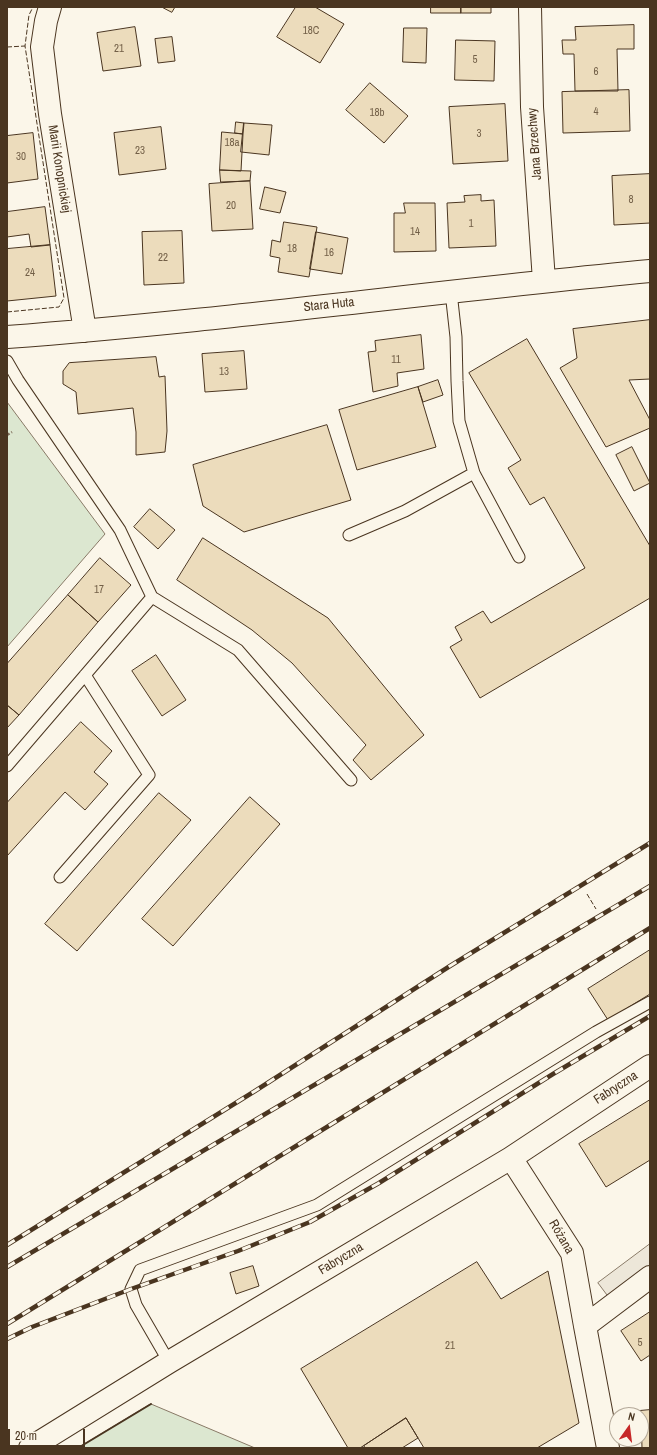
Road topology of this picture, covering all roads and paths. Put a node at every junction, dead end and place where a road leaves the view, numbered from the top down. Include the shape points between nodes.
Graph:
1 (50, 7) edge
2 (530, 7) edge
3 (650, 271) edge
4 (544, 281) junction
5 (452, 292) junction
6 (85, 331) junction
7 (7, 337) edge
8 (7, 361) edge
9 (12, 432) dead end
10 (7, 434) edge
11 (474, 473) junction
12 (349, 535) dead end
13 (518, 557) dead end
14 (152, 597) junction
15 (85, 675) junction
16 (7, 766) edge
17 (351, 780) dead end
18 (60, 877) dead end
19 (650, 1002) edge
20 (650, 1066) edge
21 (511, 1158) junction
22 (650, 1277) edge
23 (585, 1326) junction
24 (168, 1362) junction
25 (30, 1448) edge
26 (608, 1448) edge

1 - 6 street, Marii Konopnickiej via 42,47 50,114
2 - 4 street, Jana Brzechwy via 532,107
3 - 4 street, Stara Huta
4 - 5 street, Stara Huta
5 - 6 street, Stara Huta
5 - 11 lane via 459,421
6 - 7 street, Stara Huta
8 - 14 lane via 120,530
9 - 10 path
11 - 12 lane via 405,511
11 - 13 lane
14 - 15 lane
14 - 17 lane via 238,650
15 - 16 lane
15 - 18 lane via 149,775
19 - 24 lane via 596,1032 317,1205 140,1270 131,1289 136,1305
20 - 21 street, Fabryczna
21 - 23 street, Różana via 572,1253
21 - 24 street, Fabryczna
22 - 23 street
23 - 26 street, Różana
24 - 25 street, Fabryczna

